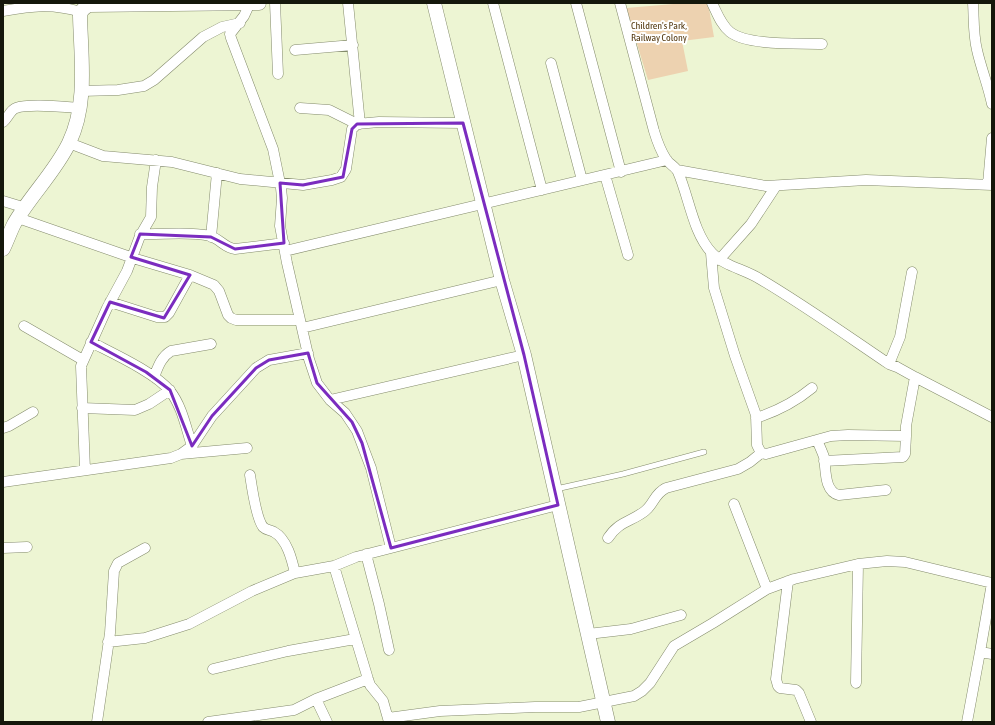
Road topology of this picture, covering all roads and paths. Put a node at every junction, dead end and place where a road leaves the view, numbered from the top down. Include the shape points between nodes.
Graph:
1 (231, 3) edge
2 (250, 3) edge
3 (259, 3) edge
4 (275, 3) edge
5 (348, 3) edge
6 (434, 3) edge
7 (493, 3) edge
8 (576, 3) edge
9 (620, 3) edge
10 (712, 3) edge
11 (973, 3) edge
12 (77, 8) edge
13 (3, 11) edge
14 (240, 23) junction
15 (822, 44) dead end
16 (353, 45) junction
17 (295, 50) dead end
18 (551, 63) dead end
19 (278, 74) dead end
20 (81, 92) junction
21 (992, 104) edge
22 (80, 108) junction
23 (300, 108) dead end
24 (3, 122) edge
25 (463, 123) junction
26 (358, 124) junction
27 (992, 138) edge
28 (69, 143) junction
29 (156, 160) junction
30 (666, 160) junction
31 (678, 170) junction
32 (621, 172) junction
33 (217, 173) junction
34 (605, 175) junction
35 (582, 180) junction
36 (280, 183) junction
37 (990, 184) edge
38 (776, 186) junction
39 (542, 190) junction
40 (3, 201) edge
41 (484, 203) junction
42 (22, 213) junction
43 (140, 234) junction
44 (211, 236) junction
45 (284, 247) junction
46 (3, 249) edge
47 (711, 253) junction
48 (628, 255) dead end
49 (131, 257) junction
50 (719, 260) junction
51 (912, 272) dead end
52 (190, 275) junction
53 (502, 280) junction
54 (110, 302) junction
55 (301, 324) junction
56 (24, 326) dead end
57 (91, 342) junction
58 (211, 344) dead end
59 (308, 353) junction
60 (524, 355) junction
61 (83, 360) junction
62 (889, 364) junction
63 (154, 377) junction
64 (915, 377) junction
65 (812, 388) dead end
66 (170, 390) junction
67 (330, 400) junction
68 (82, 408) junction
69 (33, 412) dead end
70 (992, 417) edge
71 (756, 418) junction
72 (3, 428) edge
73 (906, 436) junction
74 (817, 440) junction
75 (192, 446) junction
76 (247, 448) dead end
77 (704, 452) dead end
78 (761, 453) junction
79 (181, 454) junction
80 (824, 461) junction
81 (84, 470) junction
82 (250, 475) dead end
83 (3, 482) edge
84 (555, 489) junction
85 (886, 490) dead end
86 (734, 504) dead end
87 (558, 505) junction
88 (608, 538) dead end
89 (27, 547) dead end
90 (3, 548) edge
91 (145, 548) dead end
92 (391, 548) junction
93 (366, 554) junction
94 (858, 564) junction
95 (334, 566) junction
96 (295, 573) junction
97 (788, 581) junction
98 (992, 583) edge
99 (767, 589) junction
100 (680, 615) dead end
101 (588, 634) junction
102 (355, 638) junction
103 (108, 642) junction
104 (389, 650) dead end
105 (980, 652) junction
106 (992, 654) edge
107 (213, 669) dead end
108 (368, 679) junction
109 (856, 683) dead end
110 (316, 699) junction
111 (603, 702) junction
112 (388, 720) edge
113 (97, 722) edge
114 (208, 722) edge
115 (327, 722) edge
116 (608, 722) edge
117 (811, 722) edge
118 (967, 722) edge

1 - 2 street
1 - 12 street via 89,5
2 - 3 street
2 - 14 street
4 - 19 street
5 - 16 street
6 - 25 street
7 - 39 street
8 - 32 street
9 - 30 street via 654,131
10 - 15 street via 722,23 738,37 777,43
11 - 21 street via 977,49
12 - 13 street via 40,6
12 - 20 street
14 - 20 street via 203,37 144,86
14 - 36 street via 230,34 231,38 273,149
16 - 17 street
16 - 26 street
18 - 35 street
20 - 22 street
22 - 24 street via 16,108
22 - 28 street
23 - 26 street via 329,110
25 - 26 street
25 - 41 street
26 - 36 street via 352,129 346,169 341,177 303,185
27 - 37 street
28 - 29 street via 103,156
28 - 42 street
29 - 33 street
29 - 43 street via 151,217
30 - 31 street
30 - 32 street
31 - 38 street
31 - 47 street via 699,232
32 - 34 street
33 - 36 street via 240,179
33 - 44 street
34 - 35 street
34 - 48 street
35 - 39 street
36 - 45 street via 280,226
37 - 38 street via 866,180
38 - 50 street via 751,224
39 - 41 street
40 - 42 street
41 - 45 street
41 - 53 street
42 - 46 street
42 - 49 street
43 - 44 street
43 - 49 street
44 - 45 street via 235,249
45 - 55 street
47 - 50 street
47 - 71 street via 712,278 717,298
49 - 52 street
49 - 54 street via 127,271
50 - 62 street via 758,277
51 - 62 street via 900,337
52 - 54 street via 169,313 162,318
52 - 55 street via 214,285 231,318
53 - 55 street
53 - 60 street
54 - 57 street
55 - 59 street
56 - 61 street
57 - 61 street
57 - 63 street
58 - 63 street via 166,354
59 - 67 street via 317,383
59 - 75 street via 269,360 256,368 212,416
60 - 67 street
60 - 84 street
61 - 68 street via 80,374
62 - 64 street
63 - 66 street
64 - 70 street
64 - 73 street
65 - 71 street via 785,407
66 - 68 street via 135,410
66 - 75 street
67 - 92 street via 352,422 362,443 371,468
68 - 81 street
69 - 72 street
71 - 78 street via 757,444
73 - 74 street via 848,435
73 - 80 street via 903,457
74 - 78 street via 766,454
74 - 80 street
75 - 79 street
76 - 79 street
77 - 84 lane
78 - 88 street via 738,469 666,488 656,495 646,510 617,527
79 - 81 street via 170,458
80 - 85 street via 828,486 834,494
81 - 83 street
82 - 96 street via 262,526 274,532 286,546 291,554
84 - 87 street
86 - 99 street
87 - 92 street
87 - 101 street
89 - 90 street
91 - 103 street via 115,567
92 - 93 street
93 - 95 street
93 - 104 street
94 - 97 street
94 - 98 street via 905,562
94 - 109 street
95 - 96 street
95 - 102 street
96 - 103 street via 252,591 189,624 145,638
97 - 99 street
97 - 117 street via 776,683 780,688 796,690 799,693
98 - 105 street
99 - 111 street via 674,646 642,692
100 - 101 street via 631,629
101 - 111 street
102 - 107 street
102 - 108 street
103 - 113 street
105 - 106 street
105 - 118 street
108 - 110 street
108 - 112 street via 383,701
110 - 114 street via 294,710
110 - 115 street
111 - 112 street via 579,707 440,711
111 - 116 street

